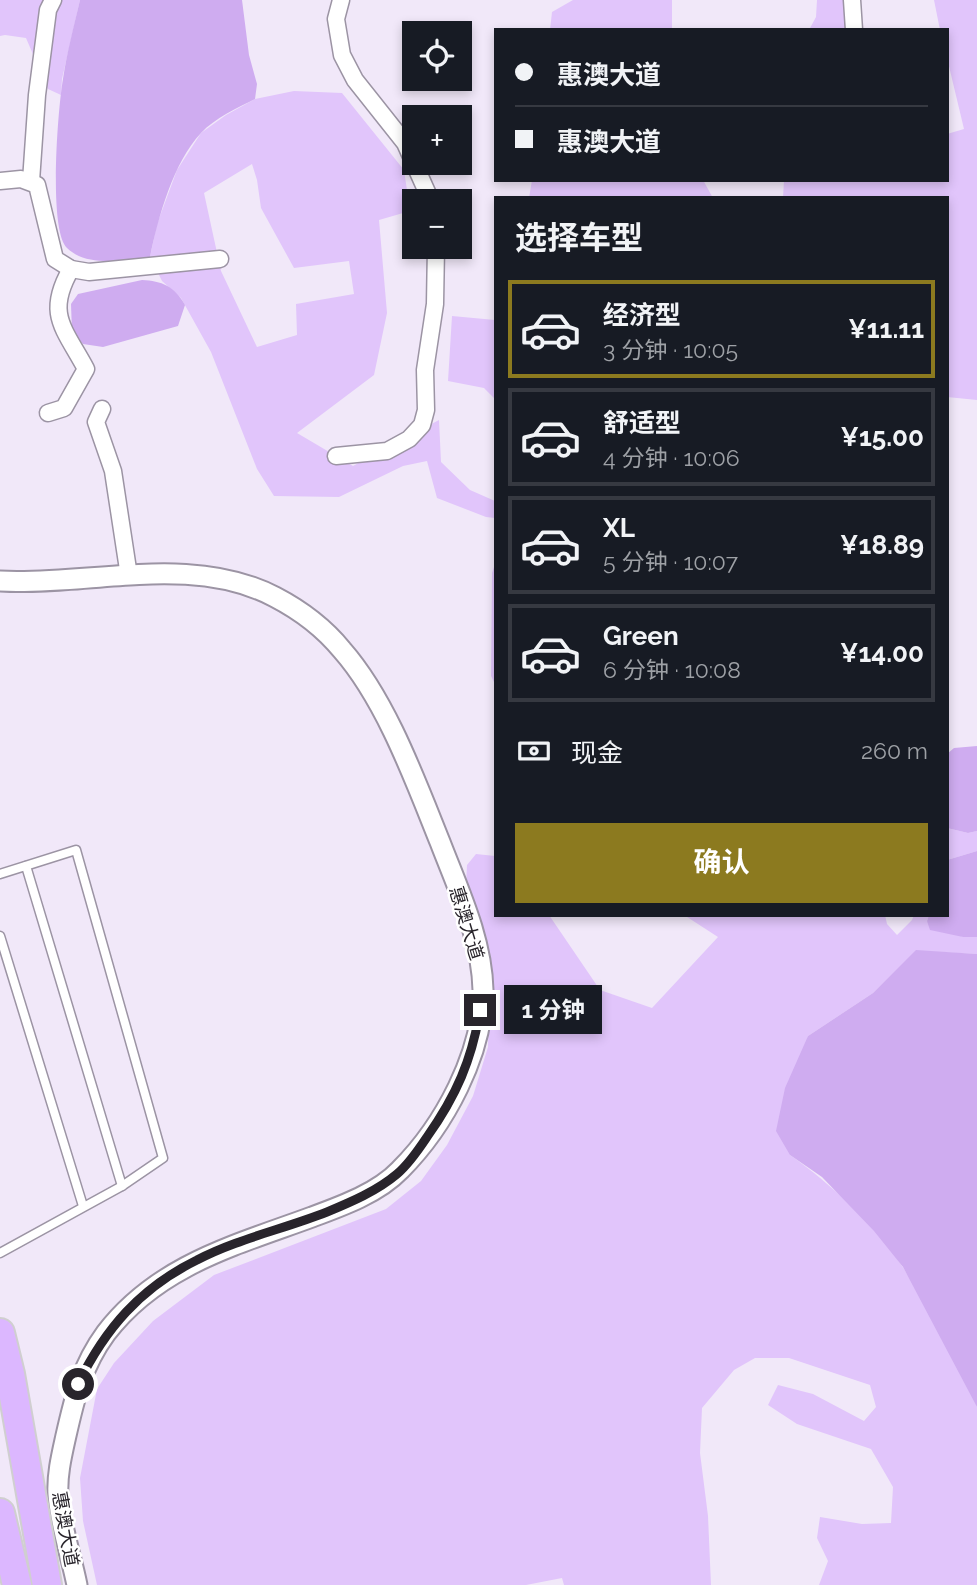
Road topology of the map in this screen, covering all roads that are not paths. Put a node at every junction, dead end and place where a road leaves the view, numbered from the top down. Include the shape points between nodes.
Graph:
1 (53, 0) edge
2 (341, 0) edge
3 (852, 0) edge
4 (854, 28) edge
5 (0, 181) edge
6 (32, 181) junction
7 (426, 189) edge
8 (220, 259) dead end
9 (436, 259) edge
10 (71, 269) junction
11 (102, 409) dead end
12 (48, 413) dead end
13 (336, 456) dead end
14 (129, 576) junction
15 (0, 580) edge
16 (26, 866) junction
17 (0, 874) edge
18 (0, 936) edge
19 (122, 1185) junction
20 (83, 1206) junction
21 (0, 1253) edge
22 (0, 1333) edge
23 (0, 1513) edge
24 (17, 1585) edge
25 (47, 1585) edge
26 (77, 1585) edge

1 - 6 street via 39,83
2 - 7 street via 337,19 342,55 355,80 405,143
3 - 4 street
5 - 6 street
6 - 10 street via 37,185 55,259
8 - 10 street via 89,272
9 - 13 street via 422,425 387,451
10 - 12 street via 60,289 57,314 86,369 64,408
11 - 14 street via 96,422 113,471
14 - 15 street, 惠澳大道
14 - 26 street, 惠澳大道 via 192,575 247,585 297,610 343,650 380,705 426,807 477,944 483,993 457,1090 397,1174 356,1199 198,1259 148,1291 106,1334 78,1384 58,1472 58,1495
16 - 17 lane
16 - 19 lane
16 - 19 lane via 76,850 163,1158
18 - 20 lane
19 - 20 lane
20 - 21 lane
22 - 25 highway
23 - 24 highway

